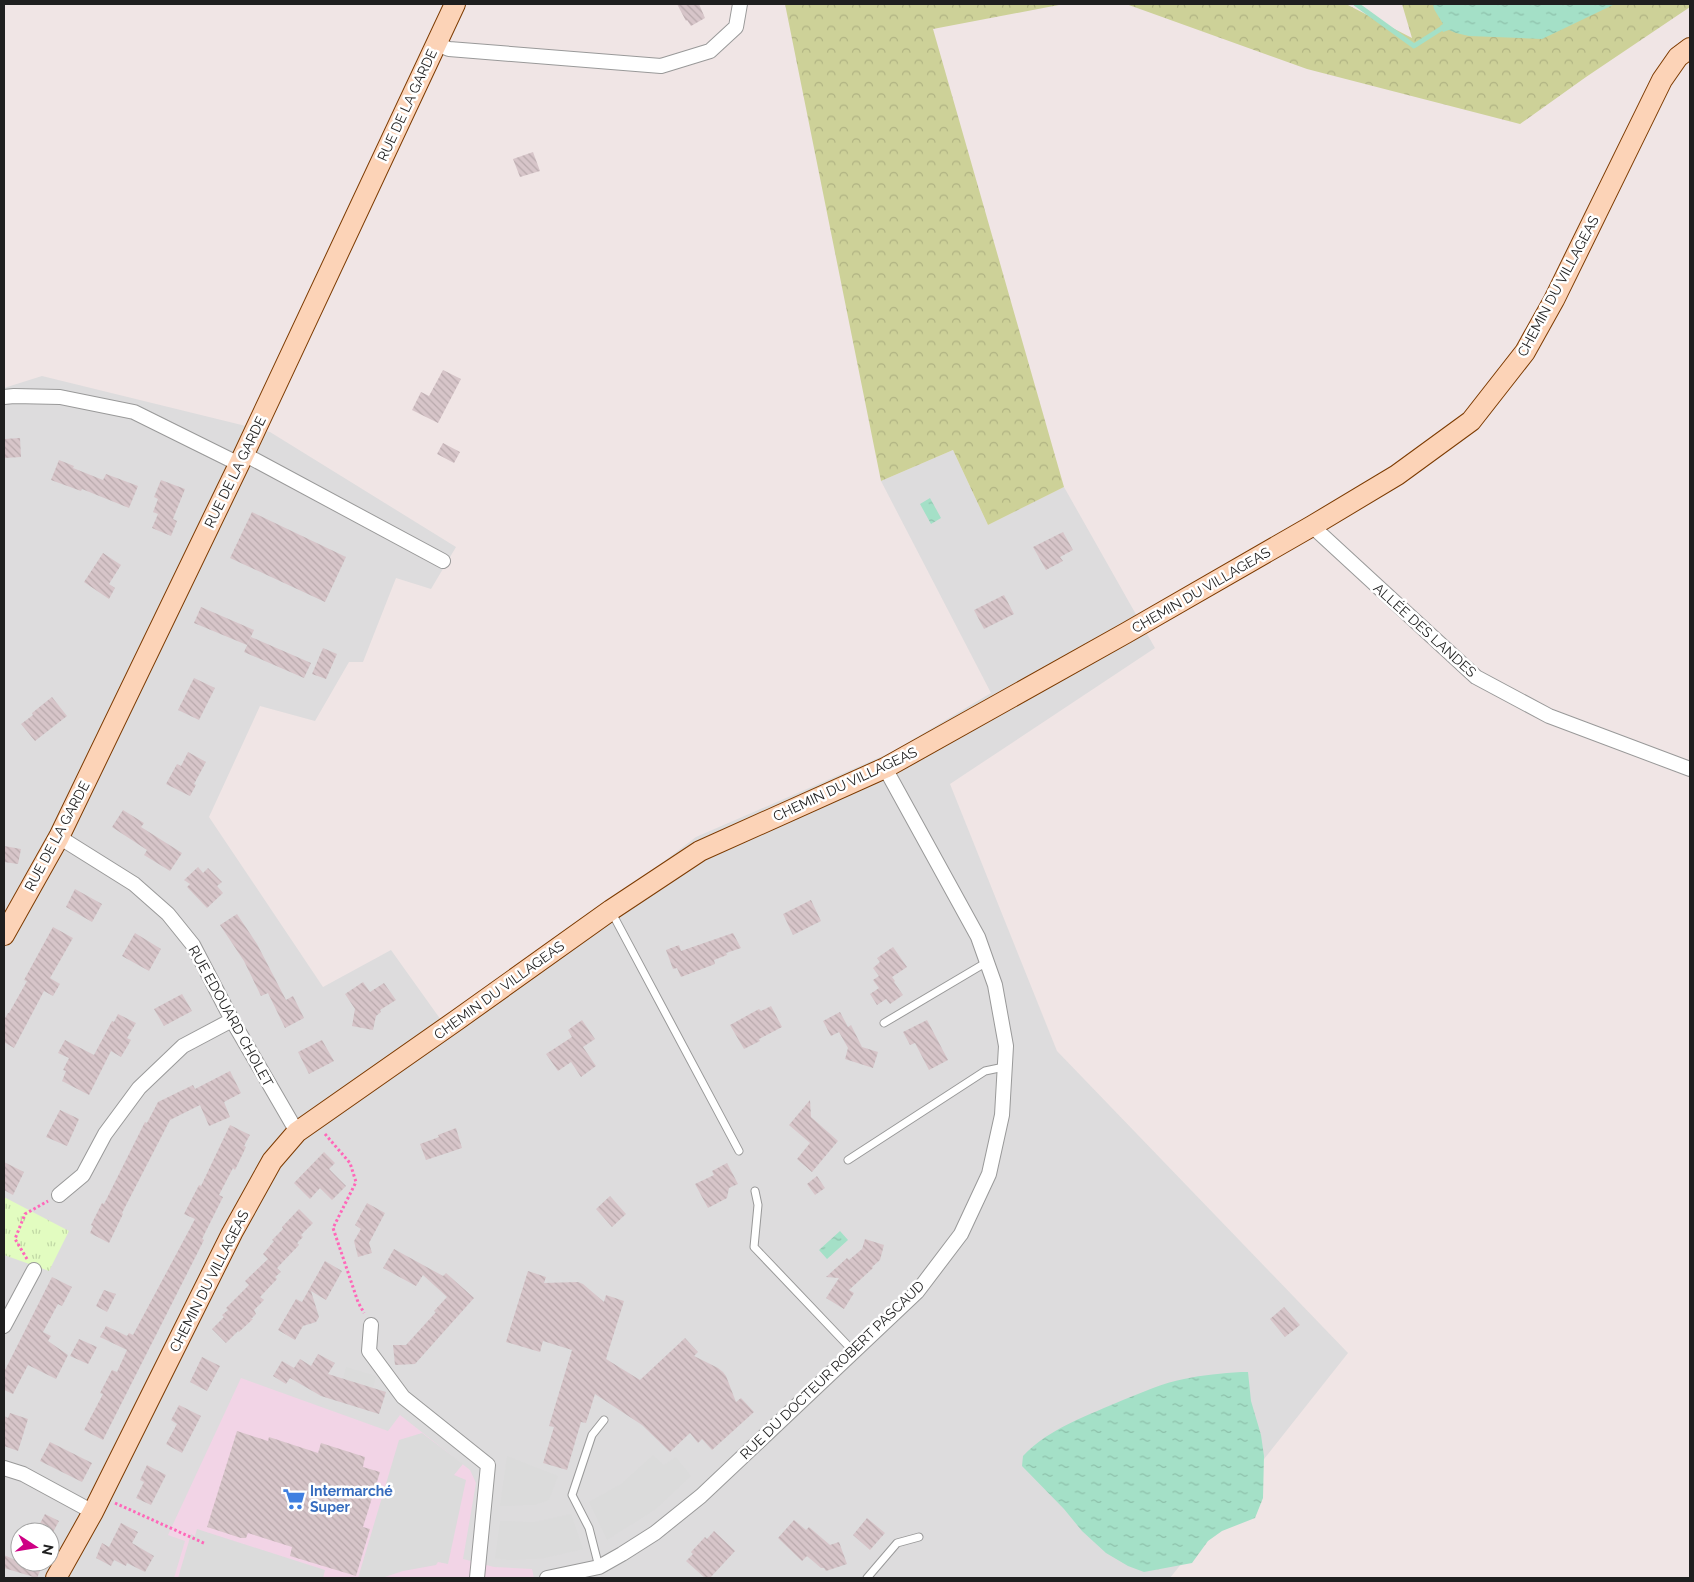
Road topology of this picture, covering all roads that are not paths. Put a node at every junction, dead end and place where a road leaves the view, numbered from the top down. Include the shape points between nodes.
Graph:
1 (455, 4) edge
2 (740, 4) edge
3 (436, 44) junction
4 (1690, 48) edge
5 (4, 397) edge
6 (242, 459) junction
7 (1312, 526) junction
8 (443, 561) dead end
9 (885, 768) junction
10 (1690, 768) edge
11 (59, 837) junction
12 (611, 910) junction
13 (4, 935) edge
14 (987, 962) junction
15 (232, 1020) junction
16 (884, 1023) dead end
17 (1004, 1066) junction
18 (305, 1126) junction
19 (739, 1151) dead end
20 (848, 1160) dead end
21 (755, 1191) dead end
22 (59, 1196) road end
23 (34, 1270) road end
24 (371, 1325) road end
25 (4, 1326) edge
26 (854, 1352) junction
27 (604, 1420) dead end
28 (4, 1468) edge
29 (96, 1504) junction
30 (919, 1537) dead end
31 (600, 1572) edge
32 (56, 1578) edge
33 (477, 1578) edge
34 (547, 1578) edge
35 (868, 1578) edge

1 - 3 street, RUE DE LA GARDE
2 - 3 street via 736,27 710,51 661,66 449,49
3 - 6 street, RUE DE LA GARDE
4 - 7 street, CHEMIN DU VILLAGEAS via 1678,57 1662,80 1554,300 1525,352 1471,421 1397,475
5 - 6 street via 60,397 134,412
6 - 8 street
6 - 11 street, RUE DE LA GARDE
7 - 9 street, CHEMIN DU VILLAGEAS
7 - 10 street, ALLÉE DES LANDES via 1476,677 1549,716
9 - 12 street, CHEMIN DU VILLAGEAS via 700,851
9 - 14 street, RUE DU DOCTEUR ROBERT PASCAUD via 978,937
11 - 13 street, RUE DE LA GARDE
11 - 15 street, RUE EDOUARD CHOLET via 134,884 168,914 193,945
12 - 18 street, CHEMIN DU VILLAGEAS
12 - 19 lane
14 - 16 lane
14 - 17 street, RUE DU DOCTEUR ROBERT PASCAUD via 995,985 1006,1046
15 - 18 street, RUE EDOUARD CHOLET
15 - 22 street via 183,1046 139,1088 105,1134 83,1174
17 - 20 lane via 985,1071
17 - 26 street, RUE DU DOCTEUR ROBERT PASCAUD via 1002,1115 989,1174 961,1234 918,1292
18 - 29 street, CHEMIN DU VILLAGEAS via 272,1161 232,1233
21 - 26 lane via 758,1205 754,1247
23 - 25 street
24 - 33 street via 369,1351 403,1397 488,1464
26 - 31 street, RUE DU DOCTEUR ROBERT PASCAUD via 702,1496
27 - 31 lane via 592,1435 572,1495 589,1528
28 - 29 street
29 - 32 street, CHEMIN DU VILLAGEAS
30 - 35 lane via 897,1543
31 - 34 street, RUE DU DOCTEUR ROBERT PASCAUD

